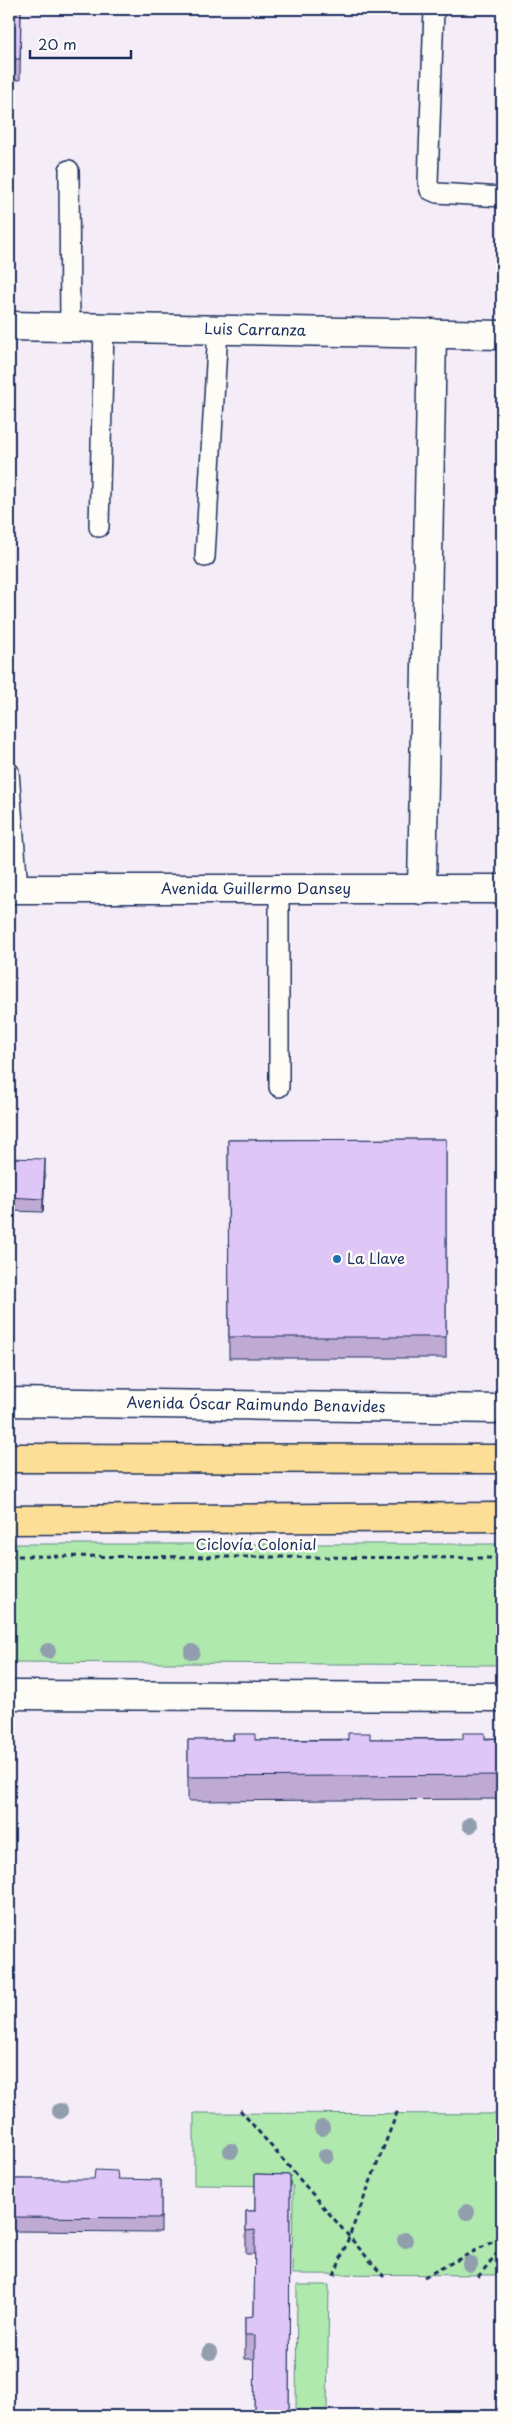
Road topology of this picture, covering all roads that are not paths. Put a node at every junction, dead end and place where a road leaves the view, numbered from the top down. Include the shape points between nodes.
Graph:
1 (434, 9) edge
2 (70, 170) dead end
3 (502, 197) edge
4 (9, 326) edge
5 (70, 327) junction
6 (104, 328) junction
7 (218, 329) junction
8 (432, 333) junction
9 (502, 334) edge
10 (99, 527) dead end
11 (205, 557) dead end
12 (9, 772) edge
13 (13, 889) edge
14 (502, 889) edge
15 (279, 890) junction
16 (422, 890) junction
17 (279, 1087) dead end
18 (9, 1402) edge
19 (502, 1408) edge
20 (9, 1458) edge
21 (502, 1458) edge
22 (502, 1517) edge
23 (9, 1520) edge
24 (9, 1695) edge
25 (502, 1696) edge

1 - 3 lane via 430,190
2 - 5 lane
4 - 5 street, Luis Carranza
5 - 6 street, Luis Carranza
6 - 7 street, Luis Carranza
6 - 10 lane
7 - 8 street, Luis Carranza
7 - 11 lane
8 - 9 street, Luis Carranza
8 - 16 street
12 - 13 lane
13 - 15 street, Avenida Guillermo Dansey
14 - 16 street, Avenida Guillermo Dansey
15 - 16 street, Avenida Guillermo Dansey
15 - 17 lane
18 - 19 street, Avenida Óscar Raimundo Benavides
20 - 21 main road
22 - 23 main road
24 - 25 street

